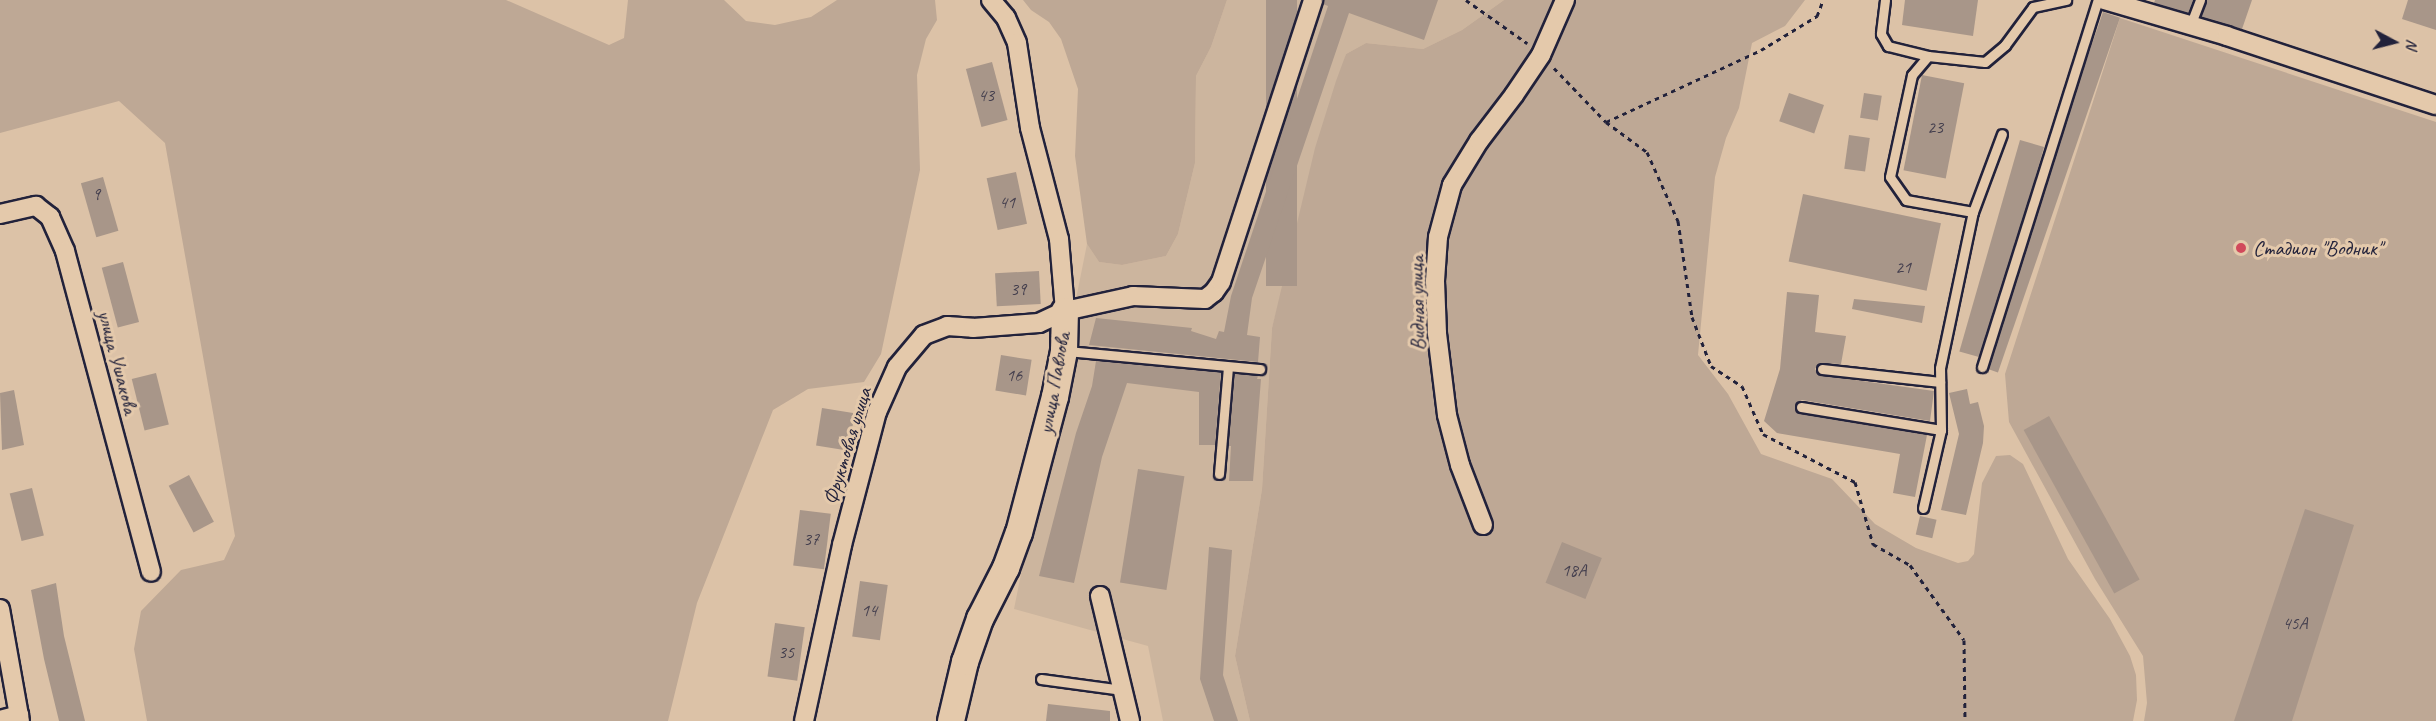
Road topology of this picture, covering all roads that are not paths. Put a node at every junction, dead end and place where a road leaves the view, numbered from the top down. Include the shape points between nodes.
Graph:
1 (991, 0) edge
2 (1312, 0) edge
3 (1565, 0) edge
4 (1885, 0) edge
5 (2066, 0) edge
6 (2098, 0) edge
7 (2104, 0) edge
8 (2199, 0) edge
9 (2032, 3) edge
10 (2146, 6) edge
11 (2190, 26) junction
12 (1928, 56) junction
13 (2436, 105) edge
14 (2002, 134) dead end
15 (1973, 212) junction
16 (0, 214) edge
17 (1065, 311) junction
18 (1064, 351) junction
19 (1228, 367) junction
20 (1982, 367) dead end
21 (1260, 369) dead end
22 (1822, 369) dead end
23 (1940, 382) junction
24 (1801, 407) dead end
25 (1941, 430) junction
26 (1219, 474) dead end
27 (1923, 508) dead end
28 (1483, 525) dead end
29 (151, 572) dead end
30 (1100, 596) dead end
31 (0, 609) edge
32 (1041, 679) dead end
33 (1122, 690) junction
34 (19, 718) edge
35 (0, 720) edge
36 (804, 721) edge
37 (951, 721) edge
38 (1130, 721) edge

1 - 17 street via 1006,18 1017,43 1030,128 1059,239
2 - 17 street, улица Павлова via 1221,282 1214,292 1205,299 1133,296
3 - 28 street, Видная улица via 1541,55 1452,185 1438,237 1437,333 1447,415 1460,465
4 - 12 lane via 1881,34 1888,46
5 - 9 lane
6 - 20 lane
7 - 10 street
8 - 11 lane
9 - 12 lane via 2005,45 1985,62
10 - 11 street
11 - 13 street
12 - 15 lane via 1912,75 1890,177 1906,200
14 - 15 lane
15 - 23 lane
16 - 29 street, улица Ушакова via 36,206 50,217 65,251
17 - 18 street, улица Павлова
17 - 36 street, Фруктовая улица via 1040,323 947,326 924,335 897,367 874,423 842,545
18 - 19 lane
18 - 37 street, улица Павлова via 1019,533 980,619
19 - 21 lane
19 - 26 lane
22 - 23 lane
23 - 25 lane
24 - 25 lane
25 - 27 lane
30 - 33 street
31 - 34 street
32 - 33 lane
33 - 38 street
34 - 35 street

